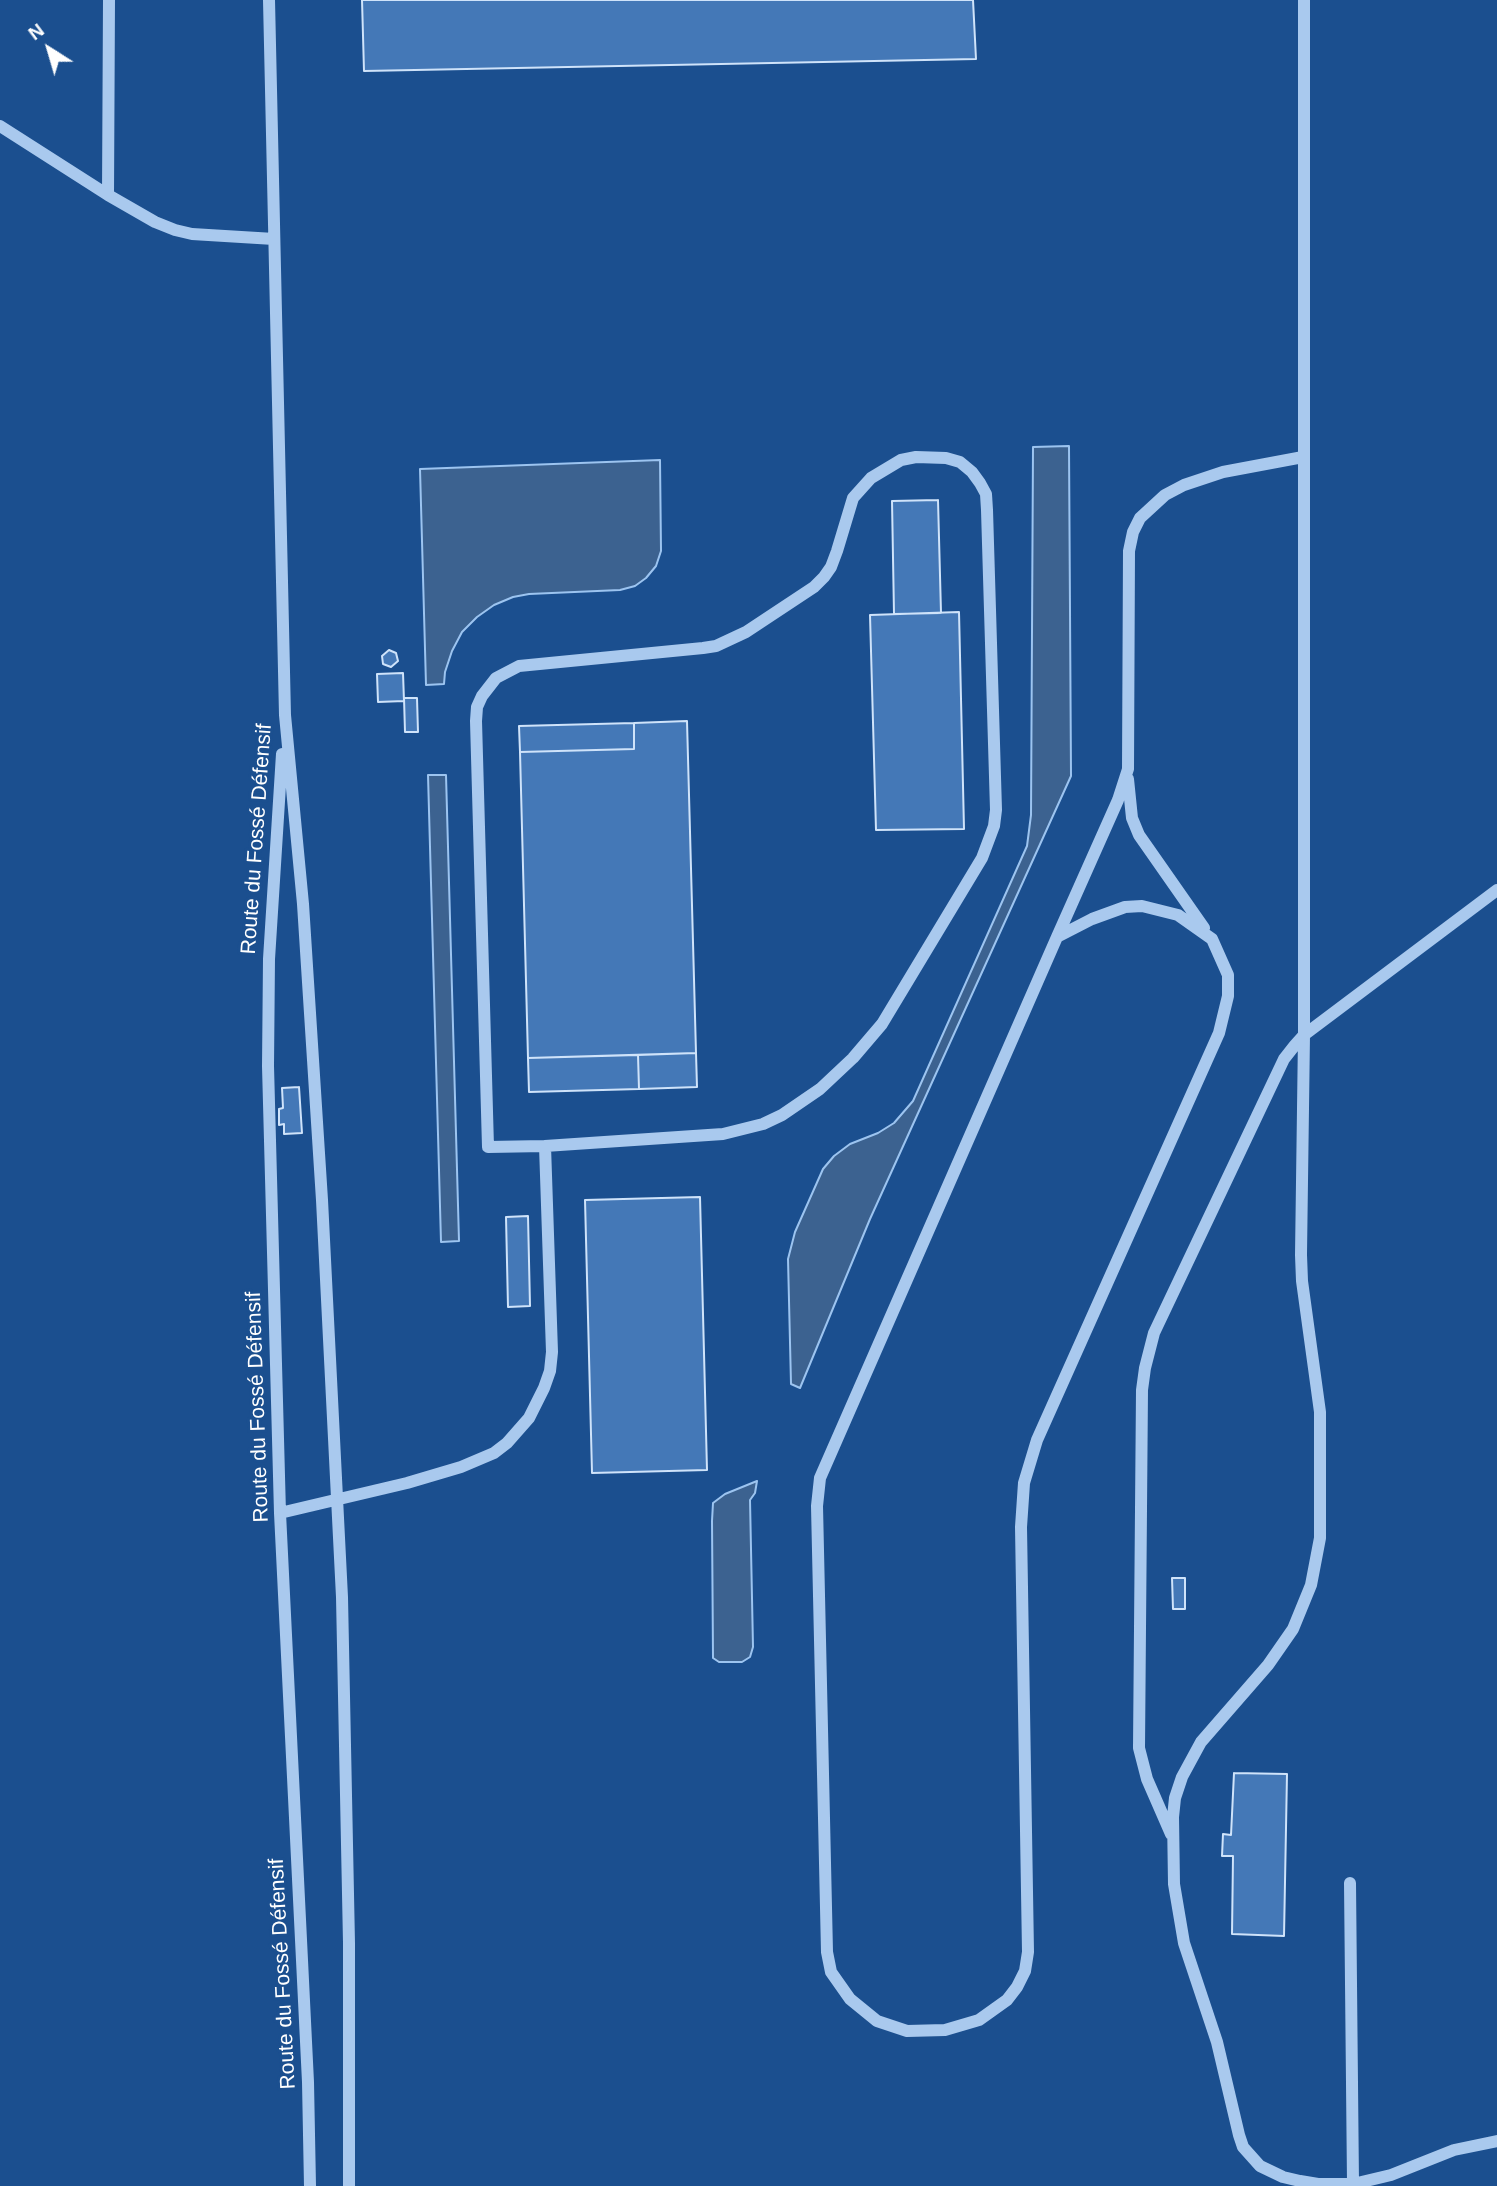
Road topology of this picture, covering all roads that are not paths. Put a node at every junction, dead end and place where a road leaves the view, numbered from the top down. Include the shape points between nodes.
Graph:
1 (109, 0) edge
2 (269, 0) edge
3 (1304, 0) edge
4 (0, 126) edge
5 (108, 194) junction
6 (274, 239) junction
7 (1303, 457) junction
8 (285, 715) junction
9 (1128, 769) junction
10 (1497, 890) edge
11 (1057, 937) junction
12 (1212, 939) junction
13 (1304, 1035) junction
14 (545, 1146) junction
15 (337, 1500) junction
16 (280, 1513) junction
17 (1172, 1838) junction
18 (1350, 1883) dead end
19 (1497, 2141) edge
20 (1353, 2184) junction
21 (310, 2186) edge
22 (349, 2186) edge

1 - 5 street
2 - 6 street
3 - 7 street
4 - 5 street
5 - 6 street via 175,230
6 - 8 street
7 - 9 street via 1223,472 1184,485 1140,518 1133,532 1128,573
7 - 13 street
8 - 15 street, Route du Fossé Défensif via 323,1200
8 - 16 street, Route du Fossé Défensif via 267,1033
9 - 11 street
9 - 12 street via 1129,802 1139,835
10 - 13 street
11 - 12 street via 1108,912 1142,906 1178,915
11 - 12 street via 826,1463 818,1491 827,1952 831,1972 850,1999 877,2021 907,2031 945,2030 979,2020 1007,2000 1025,1971 1024,1483 1037,1440 1219,1033 1228,975
13 - 17 street via 1284,1059 1163,1313 1145,1368 1139,1748
13 - 17 street via 1301,1255 1320,1412 1317,1560 1304,1608 1282,1646 1189,1759 1175,1798
14 - 14 street via 723,1134 762,1124 820,1090 882,1024 982,858 994,826 988,510 980,483 960,462 916,457 901,460 871,478 848,508 837,551 824,577 746,632 703,648 519,666 496,678 482,696 476,721 488,1147
14 - 15 street via 552,1352 550,1371 529,1418 507,1443 479,1460 432,1477
15 - 16 street
15 - 22 street, Route du Fossé Défensif via 347,1759
16 - 21 street, Route du Fossé Défensif
17 - 20 street via 1180,1928 1217,2042 1243,2147 1260,2166 1283,2176 1318,2184
18 - 20 street
19 - 20 street via 1454,2150 1391,2175

